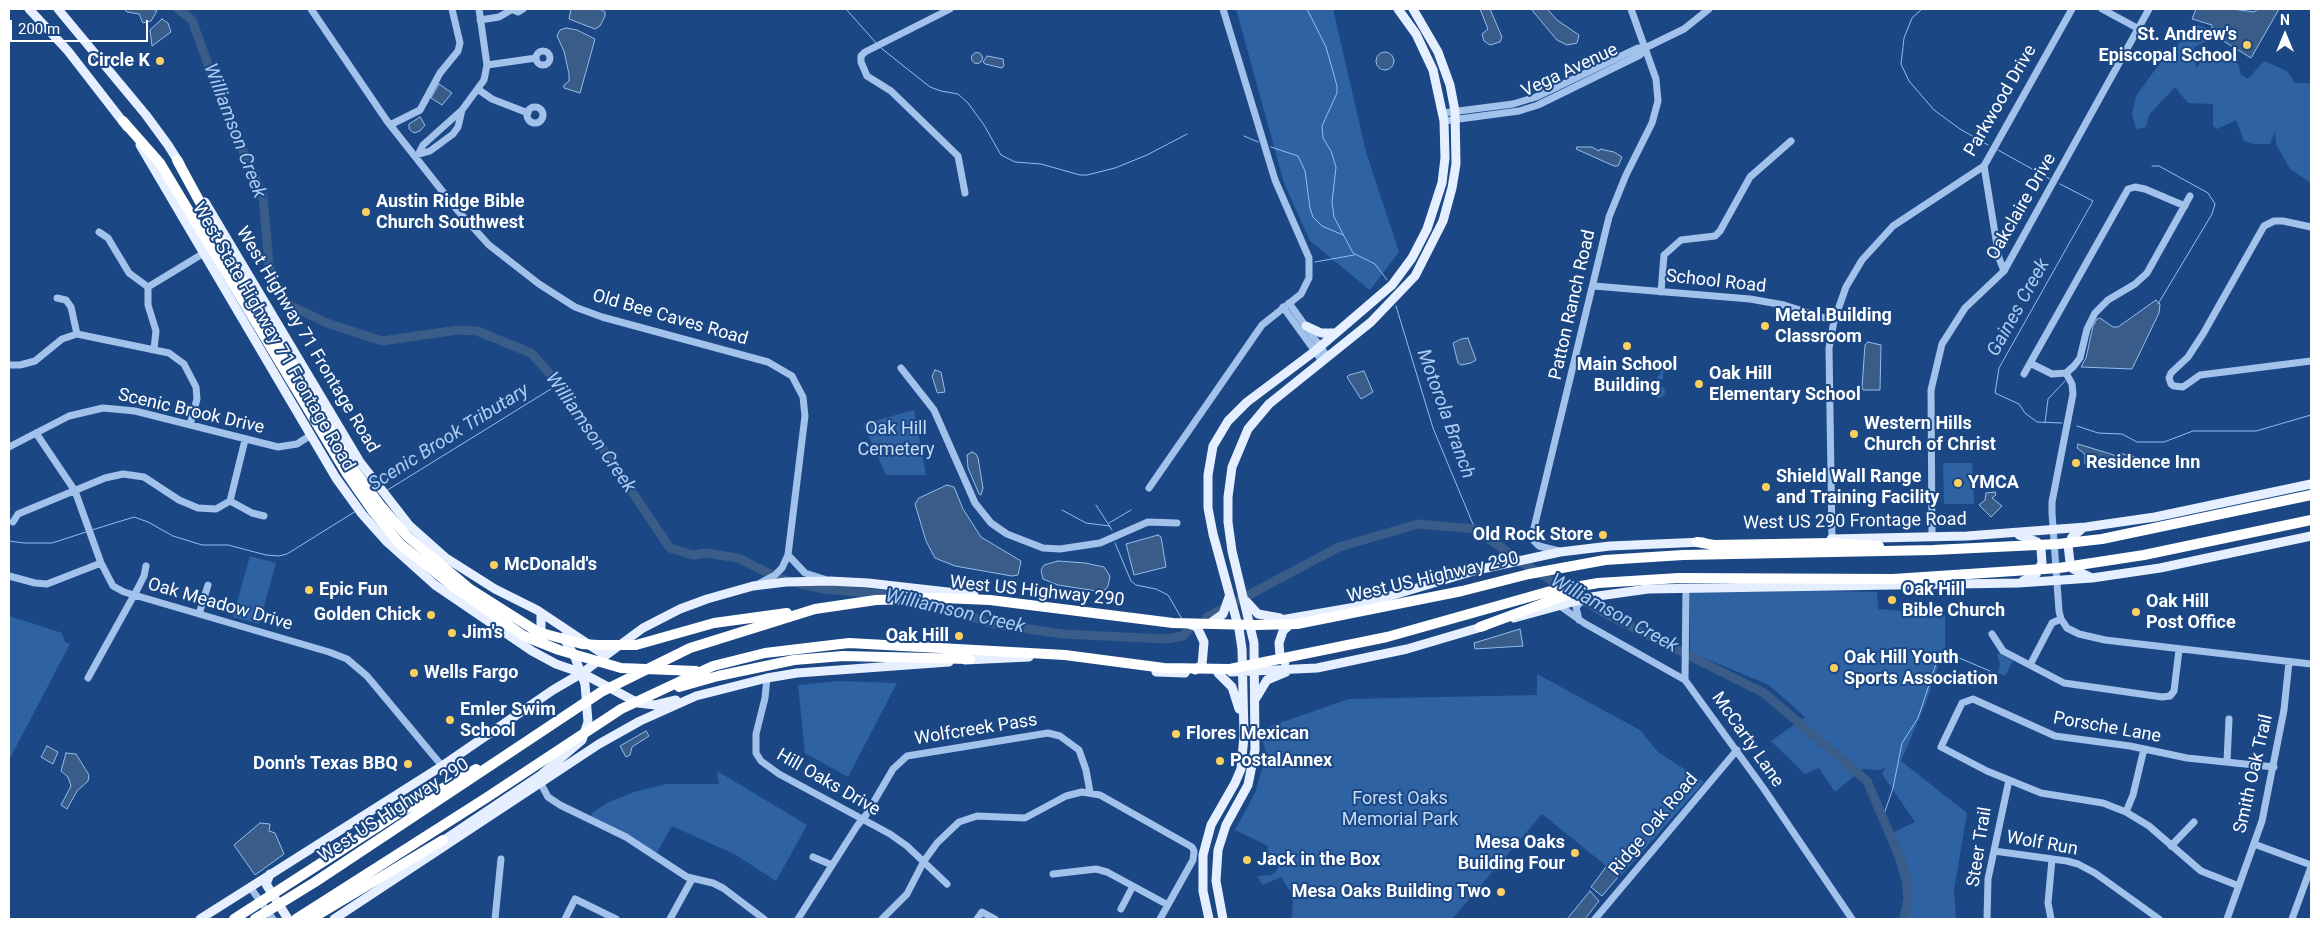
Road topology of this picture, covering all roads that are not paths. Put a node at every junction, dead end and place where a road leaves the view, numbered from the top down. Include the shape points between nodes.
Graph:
1 (28, 9) edge
2 (58, 9) edge
3 (311, 9) edge
4 (452, 9) edge
5 (479, 9) edge
6 (511, 9) edge
7 (523, 9) edge
8 (950, 9) edge
9 (1224, 9) edge
10 (1398, 9) edge
11 (1414, 9) edge
12 (1631, 9) edge
13 (1709, 9) edge
14 (2072, 9) edge
15 (2102, 9) edge
16 (2150, 9) edge
17 (480, 20) junction
18 (2139, 28) junction
19 (1645, 48) junction
20 (536, 58) dead end
21 (487, 65) junction
22 (479, 90) junction
23 (462, 110) junction
24 (528, 113) dead end
25 (1455, 116) junction
26 (1444, 117) junction
27 (123, 121) junction
28 (393, 124) junction
29 (438, 134) junction
30 (444, 141) junction
31 (1791, 142) dead end
32 (416, 155) junction
33 (177, 160) junction
34 (1984, 166) junction
35 (965, 193) dead end
36 (2190, 196) dead end
37 (2185, 206) junction
38 (2311, 227) edge
39 (99, 232) dead end
40 (204, 253) junction
41 (1413, 256) junction
42 (1423, 263) junction
43 (2004, 271) junction
44 (1594, 286) junction
45 (148, 288) junction
46 (1662, 288) junction
47 (57, 298) dead end
48 (1286, 305) junction
49 (1834, 320) junction
50 (1306, 326) junction
51 (1336, 333) junction
52 (77, 334) junction
53 (1317, 349) junction
54 (154, 350) junction
55 (1325, 358) junction
56 (2311, 361) edge
57 (2030, 363) junction
58 (9, 365) edge
59 (901, 368) dead end
60 (2066, 372) junction
61 (2024, 374) dead end
62 (308, 401) junction
63 (190, 425) junction
64 (36, 433) junction
65 (311, 435) junction
66 (245, 440) junction
67 (9, 447) edge
68 (2311, 484) edge
69 (1149, 488) dead end
70 (75, 491) junction
71 (2311, 495) edge
72 (230, 501) junction
73 (264, 516) dead end
74 (2311, 520) edge
75 (13, 522) dead end
76 (1177, 523) dead end
77 (2086, 527) junction
78 (2053, 530) junction
79 (2012, 533) junction
80 (2311, 536) edge
81 (1932, 537) junction
82 (1832, 539) junction
83 (1697, 542) junction
84 (1571, 551) junction
85 (1910, 551) junction
86 (788, 555) junction
87 (101, 563) junction
88 (146, 566) dead end
89 (9, 576) edge
90 (2092, 578) junction
91 (830, 581) junction
92 (2057, 581) junction
93 (462, 582) junction
94 (1598, 583) junction
95 (2018, 583) junction
96 (208, 585) dead end
97 (753, 586) junction
98 (1686, 588) junction
99 (495, 589) junction
100 (1229, 594) junction
101 (133, 595) junction
102 (1583, 600) junction
103 (1559, 602) junction
104 (463, 605) junction
105 (815, 609) junction
106 (1250, 610) junction
107 (199, 614) junction
108 (543, 614) junction
109 (1299, 618) junction
110 (1288, 619) junction
111 (2061, 619) junction
112 (1182, 620) junction
113 (1579, 620) junction
114 (1212, 622) junction
115 (1250, 623) junction
116 (1237, 624) junction
117 (1480, 627) joint
118 (643, 628) junction
119 (1992, 634) dead end
120 (514, 639) junction
121 (810, 649) junction
122 (2179, 650) junction
123 (532, 651) junction
124 (970, 659) junction
125 (2290, 662) junction
126 (592, 664) junction
127 (2311, 664) edge
128 (2030, 665) junction
129 (1297, 669) junction
130 (1256, 670) junction
131 (1243, 672) junction
132 (582, 673) junction
133 (1188, 673) junction
134 (1218, 673) junction
135 (88, 678) dead end
136 (767, 678) junction
137 (570, 680) junction
138 (1685, 680) junction
139 (597, 682) junction
140 (585, 684) junction
141 (553, 690) junction
142 (696, 696) junction
143 (644, 697) junction
144 (1254, 705) junction
145 (565, 717) junction
146 (2229, 719) dead end
147 (1244, 726) junction
148 (1243, 745) junction
149 (2144, 749) junction
150 (1255, 750) junction
151 (1737, 750) junction
152 (2227, 761) junction
153 (442, 766) junction
154 (2274, 767) junction
155 (2009, 780) junction
156 (541, 784) junction
157 (1090, 792) junction
158 (2126, 812) junction
159 (1216, 815) junction
160 (862, 820) junction
161 (2194, 822) dead end
162 (443, 840) junction
163 (2254, 844) junction
164 (2171, 846) junction
165 (1218, 850) junction
166 (1994, 851) junction
167 (813, 857) dead end
168 (501, 859) dead end
169 (2052, 859) junction
170 (924, 861) junction
171 (832, 866) junction
172 (2311, 866) edge
173 (270, 874) junction
174 (1052, 874) dead end
175 (692, 879) junction
176 (392, 881) junction
177 (948, 884) dead end
178 (1133, 886) junction
179 (2239, 886) junction
180 (250, 887) junction
181 (344, 889) junction
182 (1168, 905) junction
183 (1121, 909) dead end
184 (200, 919) edge
185 (234, 919) edge
186 (255, 919) edge
187 (273, 919) edge
188 (288, 919) edge
189 (296, 919) edge
190 (306, 919) edge
191 (311, 919) edge
192 (334, 919) edge
193 (495, 919) edge
194 (564, 919) edge
195 (616, 919) edge
196 (670, 919) edge
197 (764, 919) edge
198 (798, 919) edge
199 (882, 919) edge
200 (977, 919) edge
201 (995, 919) edge
202 (1160, 919) edge
203 (1209, 919) edge
204 (1223, 919) edge
205 (1597, 919) edge
206 (1852, 919) edge
207 (1987, 919) edge
208 (2051, 919) edge
209 (2159, 919) edge
210 (2227, 919) edge
211 (2292, 919) edge

1 - 27 main road, West State Highway 71 Frontage Road via 68,51
2 - 33 main road, West Highway 71 Frontage Road via 146,115
3 - 28 street, Old Bee Caves Road
4 - 28 street via 460,43 458,51 440,73 420,110 404,122
5 - 17 street
6 - 7 street via 518,12
6 - 17 street via 498,17
8 - 35 street via 870,49 861,59 864,73 870,79 890,91 956,153
9 - 48 street via 1275,180 1310,262 1305,289
10 - 26 main road via 1416,34 1433,70
11 - 25 main road via 1438,52 1450,84
12 - 19 street, Patton Ranch Road
13 - 19 street, Vega Avenue via 1684,29
14 - 34 street, Parkwood Drive
15 - 18 street
16 - 18 street, Oakclaire Drive
17 - 21 street
18 - 43 street, Oakclaire Drive
19 - 25 street, Vega Avenue via 1640,55 1538,105 1518,111
19 - 44 street, Patton Ranch Road via 1656,79 1658,108 1615,199
20 - 21 street
21 - 22 street
22 - 23 street
22 - 24 street via 492,99
23 - 29 street
23 - 30 street via 458,126
25 - 26 street, Vega Avenue
25 - 42 main road via 1457,154 1452,188 1443,221
26 - 41 main road via 1445,158 1438,199
27 - 40 main road, West State Highway 71 Frontage Road
27 - 62 highway via 160,163
28 - 32 street, Old Bee Caves Road
29 - 30 street
29 - 32 street via 423,144
30 - 32 street via 430,151
31 - 46 street via 1750,177 1720,231 1714,236 1681,240 1664,256
32 - 86 street, Old Bee Caves Road via 458,212 489,245 575,307 616,322 768,362 792,376 804,397 805,416
33 - 62 highway
33 - 99 main road, West Highway 71 Frontage Road via 386,498 423,538 451,561
34 - 43 street
34 - 49 street, Parkwood Drive via 1899,221 1882,236 1854,272
36 - 37 street
37 - 57 street via 2146,189 2128,189
37 - 60 street via 2147,273 2095,313 2087,329 2080,358
38 - 56 street via 2274,221 2264,226 2203,334 2188,357 2171,373 2171,384 2183,387 2200,375
39 - 45 street via 108,238 129,274
40 - 45 street
40 - 65 main road, West State Highway 71 Frontage Road
41 - 42 main road
41 - 51 main road via 1392,285
42 - 55 main road via 1415,276 1371,322
43 - 81 street, Oakclaire Drive via 1960,315 1942,344 1937,359 1930,406
44 - 46 street, School Road
44 - 84 street, Patton Ranch Road via 1533,538 1544,548
45 - 54 street via 148,304 156,331
46 - 49 street, School Road via 1766,301
47 - 52 street via 66,300 71,307
48 - 50 street
48 - 53 street
48 - 69 street via 1262,325
49 - 82 street, Parkwood Drive via 1828,366
50 - 51 main road via 1321,333
50 - 53 street
51 - 53 main road
52 - 54 street
52 - 58 street via 62,339 35,361 20,366
53 - 55 street
53 - 100 main road via 1247,402 1228,421 1213,446 1208,475 1208,508
54 - 63 street via 179,359 194,381 196,399
55 - 106 main road via 1256,416 1232,467 1227,510 1230,538 1244,598
57 - 60 street via 2052,374
57 - 61 street
59 - 76 street via 934,410 975,503 991,523 1007,534 1043,548 1060,548 1100,543 1148,522
60 - 78 street via 2073,394 2052,502
62 - 93 highway via 380,505 407,536
62 - 121 highway via 347,474 400,544 455,588 524,636 621,668 673,672 716,671
63 - 64 street, Scenic Brook Drive via 135,411 103,408 69,416
63 - 66 street, Scenic Brook Drive
64 - 67 street, Scenic Brook Drive
64 - 70 street, Oak Meadow Drive
65 - 66 street, Scenic Brook Drive via 288,447
65 - 104 main road, West State Highway 71 Frontage Road via 362,514 412,565
66 - 72 street
68 - 77 main road, West US 290 Frontage Road via 2155,517
70 - 72 street via 116,475 131,474 144,477 179,500 198,508 216,509
70 - 75 street via 18,514
70 - 87 street, Oak Meadow Drive
71 - 85 highway via 2102,539
72 - 73 street
74 - 94 highway via 2169,551 2060,568 1893,579 1679,578
77 - 78 main road, West US 290 Frontage Road
77 - 90 main road via 2072,537 2068,545 2073,569
78 - 79 main road, West US 290 Frontage Road
78 - 92 street
79 - 81 main road, West US 290 Frontage Road
79 - 95 main road via 2037,542 2041,549 2040,570
80 - 90 main road via 2160,568
81 - 82 main road, West US 290 Frontage Road
82 - 83 main road, West US 290 Frontage Road
83 - 84 main road, West US 290 Frontage Road
83 - 85 highway via 1714,545 1857,544
84 - 109 main road, West US Highway 290 via 1495,566 1350,608
85 - 105 highway, West US Highway 290 via 1683,555 1605,560 1298,624 1173,623 990,600 942,598 876,600
86 - 91 street via 805,573
86 - 97 street, Old Bee Caves Road via 775,575
87 - 89 street via 47,584
87 - 101 street, Oak Meadow Drive via 113,586
88 - 101 street
90 - 92 main road
91 - 97 main road
91 - 112 main road
92 - 95 main road
92 - 111 street
93 - 99 main road via 472,580
93 - 104 main road via 455,590
93 - 105 highway via 538,632 582,644 636,645 714,623
94 - 103 highway
94 - 121 highway via 1547,592 1387,636 1230,669 1164,668 1065,655 849,643
95 - 98 main road
96 - 107 street
97 - 118 main road via 680,609
98 - 102 main road via 1648,589
98 - 138 street
99 - 108 main road, West Highway 71 Frontage Road
100 - 114 main road via 1224,614
100 - 116 main road
101 - 107 street, Oak Meadow Drive
101 - 135 street
102 - 103 main road
102 - 113 street via 1576,607
103 - 113 street, McCarty Lane
103 - 117 highway
104 - 120 main road, West State Highway 71 Frontage Road
105 - 145 highway, West US Highway 290 via 690,648 601,692
106 - 110 main road via 1263,616
106 - 115 main road
107 - 153 street, Oak Meadow Drive via 329,652 353,663
108 - 118 main road, West Highway 71 Frontage Road via 600,652
108 - 120 main road via 539,638 532,642
108 - 132 main road via 566,640
109 - 110 main road, West US Highway 290
109 - 129 main road via 1283,632 1278,643 1280,656
110 - 115 main road
111 - 122 street via 2067,628 2079,634
111 - 128 street via 2052,623
112 - 114 main road
112 - 133 main road via 1197,627 1204,642 1202,665
113 - 138 street, McCarty Lane
114 - 116 main road
115 - 116 main road
115 - 130 main road
116 - 131 main road
117 - 129 main road via 1382,656
118 - 126 main road
119 - 128 street via 2002,651
120 - 123 main road, West State Highway 71 Frontage Road
121 - 143 highway via 765,653 713,666
122 - 125 street
122 - 128 street via 2174,691 2170,696 2162,697 2064,683
123 - 132 main road, West State Highway 71 Frontage Road
123 - 141 main road via 561,672 562,679
124 - 133 main road via 1043,658
124 - 136 main road
124 - 143 highway via 844,656 794,660 718,676
125 - 127 street
125 - 154 street, Smith Oak Trail
126 - 132 main road
126 - 139 main road via 591,672
129 - 130 main road
129 - 144 main road via 1268,680
130 - 131 main road
130 - 144 main road
131 - 134 main road
131 - 147 main road
132 - 137 main road
132 - 139 main road, West State Highway 71 Frontage Road
132 - 140 main road
133 - 134 main road
134 - 147 main road via 1232,687
136 - 142 main road
136 - 160 street, Hill Oaks Drive via 756,734 758,756 779,774
137 - 140 main road via 580,680
137 - 141 main road
138 - 151 street, McCarty Lane
139 - 142 main road, West State Highway 71 Frontage Road via 638,703 655,705
140 - 162 main road via 588,722 582,740 541,776
141 - 153 main road
142 - 156 main road via 640,721
143 - 181 highway
144 - 150 main road
145 - 185 highway via 394,816
145 - 186 highway, West US Highway 290
146 - 152 street
147 - 148 main road
148 - 150 main road
148 - 159 main road via 1241,769
149 - 152 street, Porsche Lane via 2187,758
149 - 155 street, Porsche Lane via 2048,734 1973,699 1962,703 1941,747
149 - 158 street
150 - 165 main road via 1252,776 1226,825
151 - 205 street, Ridge Oak Road
151 - 206 street, McCarty Lane
152 - 154 street, Porsche Lane
153 - 173 main road
154 - 163 street, Smith Oak Trail
155 - 158 street via 2047,795 2103,803
155 - 166 street, Steer Trail
156 - 175 street via 554,801 626,837
156 - 176 main road
157 - 160 street, Wolfcreek Pass via 1079,750 1060,736 1036,734 907,756 893,769
157 - 170 street via 1073,793 1024,818 967,818 948,830
157 - 182 street via 1192,847 1193,860
158 - 164 street via 2149,826
159 - 165 main road via 1210,847
159 - 203 main road via 1206,842 1202,868
160 - 170 street, Hill Oaks Drive via 896,838
160 - 171 street, Wolfcreek Pass
161 - 164 street
162 - 176 main road
162 - 191 highway
163 - 172 street
163 - 179 street, Smith Oak Trail
164 - 179 street via 2201,871
165 - 204 main road via 1216,881
166 - 169 street, Wolf Run
166 - 207 street, Steer Trail via 1988,879
167 - 171 street
168 - 193 street
169 - 208 street via 2048,903
169 - 209 street, Wolf Run via 2068,861 2095,872
170 - 177 street, Hill Oaks Drive
170 - 199 street via 907,894
171 - 198 street, Wolfcreek Pass
172 - 211 street
173 - 180 main road
173 - 188 main road via 266,884
174 - 178 street via 1096,868
175 - 196 street
175 - 197 street via 723,888
176 - 192 main road
178 - 182 street
178 - 183 street
179 - 210 street, Smith Oak Trail
180 - 184 main road
180 - 187 street
181 - 189 highway
181 - 190 highway
182 - 202 street
194 - 195 street via 575,899
200 - 201 street via 982,912

